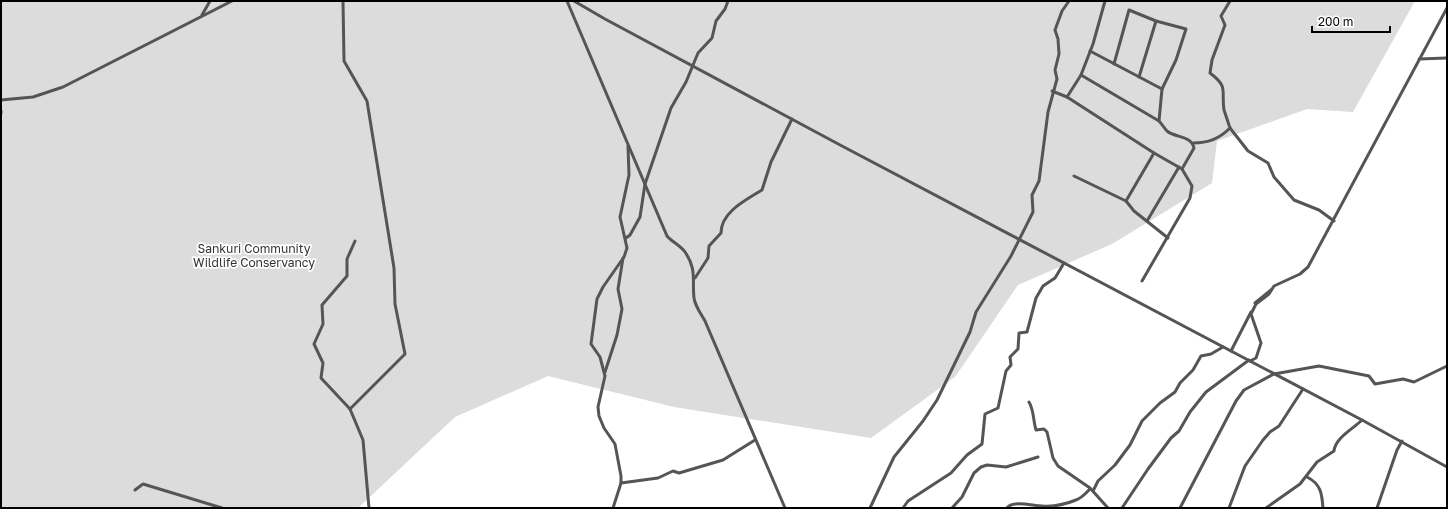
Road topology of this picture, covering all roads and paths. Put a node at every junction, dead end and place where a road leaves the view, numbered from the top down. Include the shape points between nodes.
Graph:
1 (210, 1) edge
2 (232, 1) edge
3 (344, 1) edge
4 (567, 1) edge
5 (574, 1) edge
6 (728, 1) edge
7 (1069, 1) edge
8 (1105, 1) edge
9 (1230, 1) edge
10 (1447, 8) edge
11 (201, 16) junction
12 (1156, 21) junction
13 (1090, 51) junction
14 (1447, 58) edge
15 (1419, 59) junction
16 (1114, 64) junction
17 (692, 66) junction
18 (1081, 75) junction
19 (1139, 77) junction
20 (1162, 89) junction
21 (1052, 91) junction
22 (1067, 97) junction
23 (1, 100) edge
24 (792, 119) junction
25 (1159, 120) junction
26 (1230, 128) junction
27 (1193, 143) junction
28 (628, 145) junction
29 (1154, 153) junction
30 (1180, 168) junction
31 (1074, 176) dead end
32 (645, 184) junction
33 (1126, 202) junction
34 (1147, 221) junction
35 (1334, 221) junction
36 (626, 238) junction
37 (1168, 238) junction
38 (1019, 239) junction
39 (355, 241) dead end
40 (624, 257) junction
41 (1064, 263) junction
42 (695, 278) junction
43 (1142, 280) dead end
44 (1272, 288) junction
45 (1223, 347) junction
46 (1231, 351) junction
47 (1249, 360) junction
48 (1447, 366) edge
49 (605, 374) junction
50 (1274, 374) junction
51 (1303, 389) junction
52 (1029, 402) dead end
53 (350, 409) junction
54 (1362, 420) junction
55 (755, 440) junction
56 (1402, 441) junction
57 (1038, 457) dead end
58 (1447, 467) edge
59 (1307, 477) junction
60 (621, 483) junction
61 (135, 490) dead end
62 (1092, 490) junction
63 (1323, 507) edge
64 (222, 508) edge
65 (369, 508) edge
66 (613, 508) edge
67 (785, 508) edge
68 (870, 508) edge
69 (903, 508) edge
70 (952, 508) edge
71 (1007, 508) edge
72 (1108, 508) edge
73 (1122, 508) edge
74 (1180, 508) edge
75 (1229, 508) edge
76 (1266, 508) edge
77 (1319, 508) edge
78 (1377, 508) edge

1 - 11 street
2 - 11 street
3 - 53 street via 344,61 367,101 394,268 395,304 405,354
4 - 28 street
5 - 17 street
6 - 17 street via 716,21 712,38 698,53
7 - 21 street via 1055,30 1059,54 1054,70 1057,79
8 - 13 street
9 - 26 street via 1221,16 1225,25 1210,73 1217,78 1225,92 1224,108
10 - 15 street
11 - 23 street via 58,90 33,97
12 - 16 street via 1129,10
12 - 19 street
12 - 20 street via 1186,28 1176,60
13 - 16 street
13 - 18 street
14 - 15 street
15 - 35 street
16 - 19 street
17 - 24 street
17 - 32 street via 671,108
18 - 22 street
18 - 25 street
19 - 20 street
20 - 25 street
21 - 22 street
21 - 38 street via 1039,181 1032,195 1033,212
22 - 29 street
24 - 38 street
24 - 42 street via 771,162 762,190 736,206 721,225 721,233 709,246 708,258
25 - 27 street via 1168,132
26 - 27 street via 1213,140
26 - 35 street via 1248,150 1268,163 1274,177 1294,200 1319,210
27 - 30 street via 1194,148
28 - 32 street
28 - 36 street via 629,175 620,217
29 - 30 street
29 - 33 street
30 - 34 street
30 - 37 street via 1192,186 1190,198
31 - 33 street
32 - 36 street via 640,217
32 - 42 street via 667,236 686,252
33 - 34 street
34 - 37 street
35 - 44 street via 1303,272
36 - 40 street via 627,248
37 - 43 street
38 - 41 street
38 - 68 street via 976,312 970,332 937,400 894,457
39 - 53 street via 348,259 347,276 322,305 323,324 314,344 323,363 321,378
40 - 49 street via 618,290 622,308
40 - 49 street via 602,287 596,307 591,344 600,357
41 - 45 street
41 - 69 street via 1055,278 1043,286 1036,298 1027,332 1019,333 1018,349 1010,357 1011,365 1006,371 998,408 986,414 982,444 967,455 951,473 908,501
42 - 55 street via 696,305
44 - 46 street via 1257,301
44 - 47 street via 1270,294 1256,304 1251,314 1261,343 1256,358
45 - 46 street
45 - 62 street via 1201,356 1175,392 1142,421 1116,465
46 - 47 street
47 - 50 street
47 - 73 street via 1206,392
48 - 50 street via 1414,382 1403,379 1375,384 1369,376 1319,366
49 - 60 street via 598,408 599,416 615,444
50 - 51 street
50 - 74 street via 1244,390 1236,401
51 - 54 street
51 - 75 street via 1279,426 1263,440 1245,466
52 - 62 street via 1033,409 1036,430 1044,429 1047,432 1053,458 1058,466
53 - 65 street via 364,443
54 - 56 street
54 - 59 street via 1339,441 1334,451 1318,462
55 - 60 street via 723,460 679,473 673,471 658,478
55 - 67 street
56 - 58 street
56 - 78 street
57 - 70 street via 1006,467 981,467 974,473 962,497
59 - 63 street via 1320,486
59 - 76 street
60 - 66 street
61 - 64 street via 143,484
62 - 71 street via 1079,499 1066,503 1041,506 1015,504
62 - 72 street
63 - 77 street

